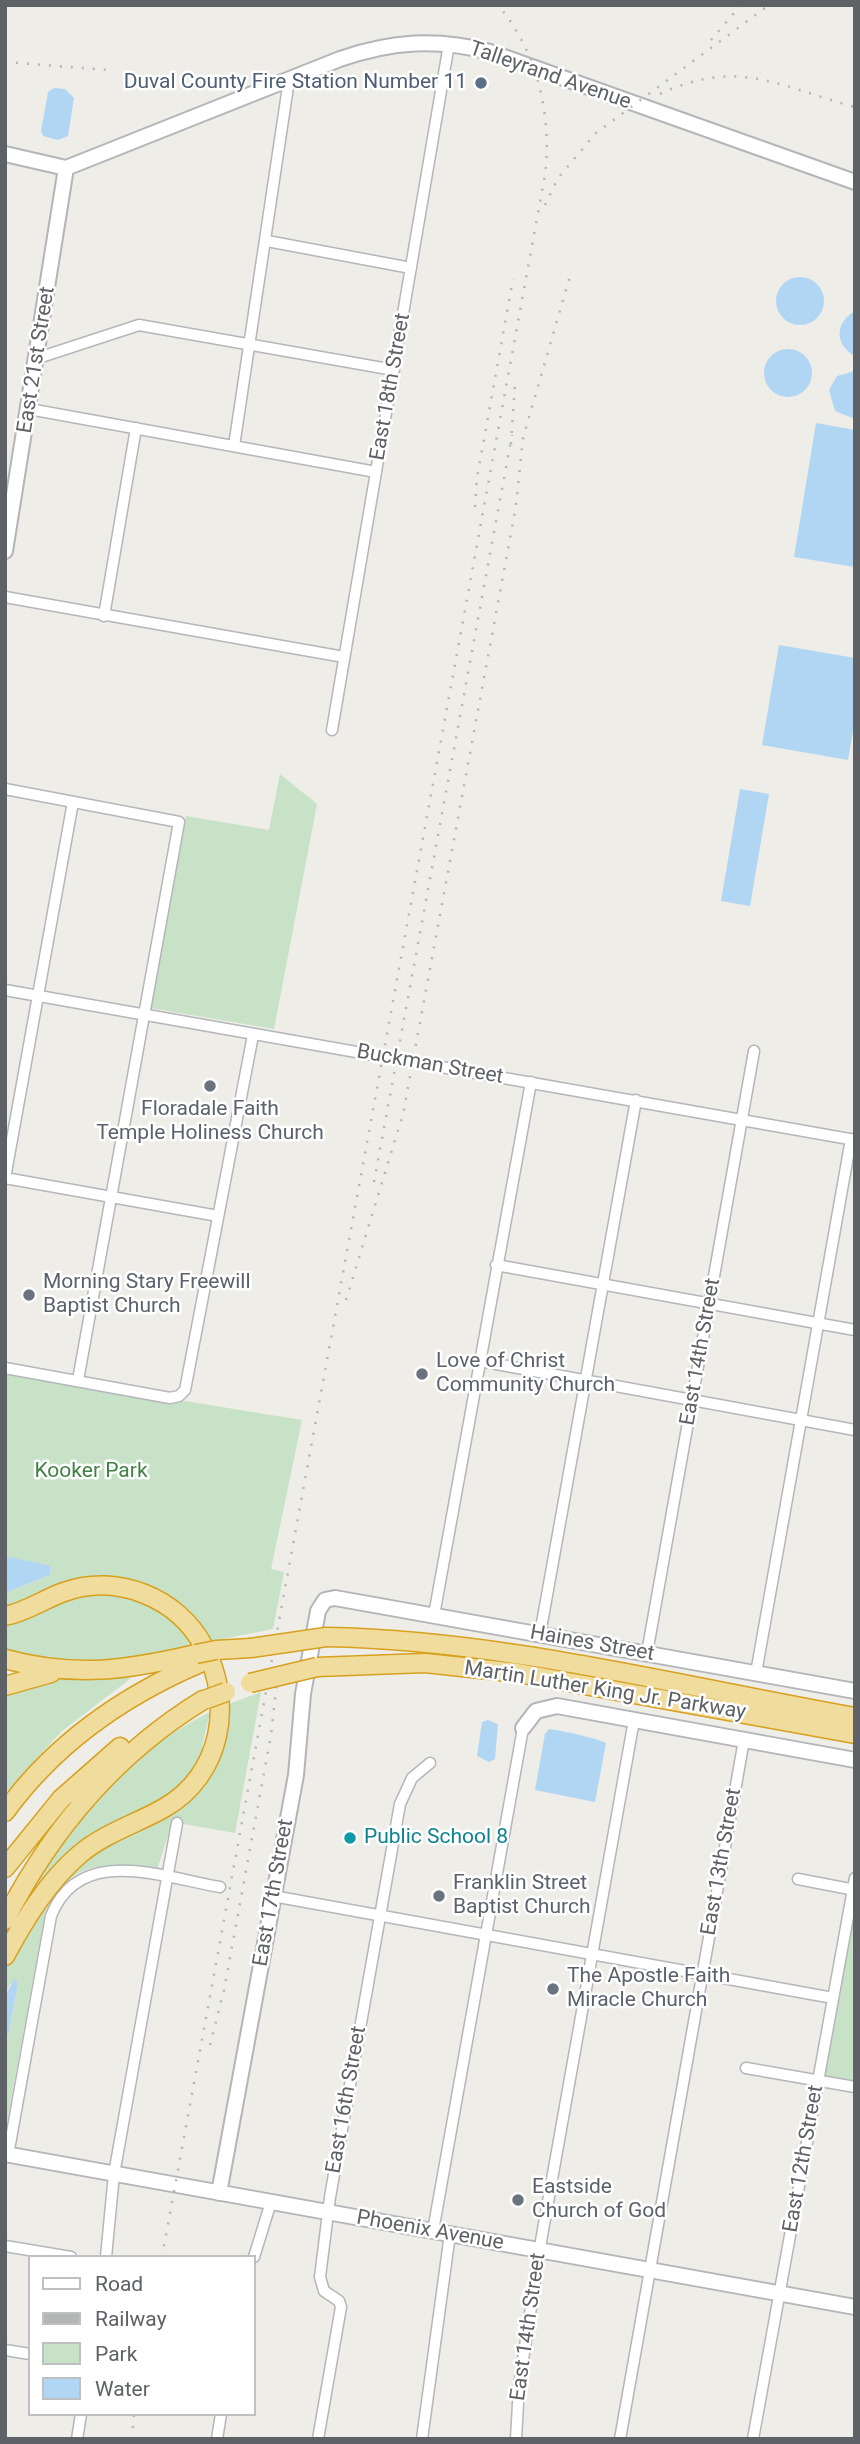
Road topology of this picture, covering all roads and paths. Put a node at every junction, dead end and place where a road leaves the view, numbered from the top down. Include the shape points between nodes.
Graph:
1 (449, 44) junction
2 (289, 80) junction
3 (5, 154) edge
4 (66, 168) junction
5 (855, 182) edge
6 (267, 241) junction
7 (411, 268) junction
8 (250, 343) junction
9 (38, 358) junction
10 (394, 370) junction
11 (29, 409) junction
12 (136, 428) junction
13 (234, 446) junction
14 (376, 472) junction
15 (10, 493) edge
16 (5, 551) edge
17 (5, 597) edge
18 (104, 615) junction
19 (344, 657) junction
20 (332, 730) dead end
21 (5, 789) edge
22 (73, 802) junction
23 (5, 990) edge
24 (37, 996) junction
25 (145, 1015) junction
26 (253, 1035) junction
27 (754, 1051) dead end
28 (531, 1082) junction
29 (636, 1100) junction
30 (742, 1119) junction
31 (853, 1139) edge
32 (5, 1178) edge
33 (111, 1197) junction
34 (218, 1216) junction
35 (496, 1265) junction
36 (603, 1284) junction
37 (710, 1304) junction
38 (819, 1323) junction
39 (855, 1330) edge
40 (480, 1361) junction
41 (5, 1368) edge
42 (78, 1380) junction
43 (586, 1380) junction
44 (692, 1401) junction
45 (801, 1421) junction
46 (855, 1430) edge
47 (329, 1598) joint
48 (434, 1615) junction
49 (5, 1616) edge
50 (540, 1634) junction
51 (647, 1653) junction
52 (198, 1658) junction
53 (5, 1659) edge
54 (72, 1671) junction
55 (756, 1674) junction
56 (5, 1686) edge
57 (855, 1691) edge
58 (205, 1700) junction
59 (855, 1717) edge
60 (634, 1720) junction
61 (523, 1728) joint
62 (855, 1734) edge
63 (744, 1740) junction
64 (855, 1760) edge
65 (430, 1763) dead end
66 (5, 1812) edge
67 (177, 1823) dead end
68 (5, 1868) edge
69 (167, 1878) junction
70 (855, 1878) edge
71 (798, 1879) dead end
72 (220, 1887) dead end
73 (854, 1890) edge
74 (273, 1896) junction
75 (380, 1916) junction
76 (5, 1920) edge
77 (486, 1936) junction
78 (593, 1955) junction
79 (5, 1956) edge
80 (702, 1976) junction
81 (833, 1998) junction
82 (746, 2068) dead end
83 (818, 2081) junction
84 (855, 2087) edge
85 (6, 2154) edge
86 (114, 2174) junction
87 (219, 2193) junction
88 (271, 2202) junction
89 (329, 2213) junction
90 (433, 2231) junction
91 (450, 2234) junction
92 (5, 2246) edge
93 (541, 2251) junction
94 (59, 2255) edge
95 (107, 2255) edge
96 (255, 2255) edge
97 (650, 2270) junction
98 (780, 2294) junction
99 (855, 2307) edge
100 (5, 2350) edge
101 (28, 2354) edge
102 (81, 2416) edge
103 (221, 2416) edge
104 (77, 2439) edge
105 (217, 2439) edge
106 (318, 2439) edge
107 (422, 2439) edge
108 (516, 2439) edge
109 (620, 2439) edge
110 (753, 2439) edge

1 - 2 street, Talleyrand Avenue via 374,47
1 - 5 street, Talleyrand Avenue via 490,52
1 - 7 street, East 18th Street
2 - 4 street, Talleyrand Avenue
2 - 6 street
3 - 4 street
4 - 9 street, East 21st Street
6 - 7 street
6 - 8 street
7 - 10 street, East 18th Street
8 - 9 street via 139,325
8 - 10 street
8 - 13 street
9 - 11 street, East 21st Street
10 - 14 street, East 18th Street
11 - 12 street
11 - 15 street, East 21st Street
12 - 13 street
12 - 18 street
13 - 14 street
14 - 19 street, East 18th Street
15 - 16 street, East 21st Street
17 - 18 street
18 - 19 street
19 - 20 street, East 18th Street
21 - 22 street
22 - 24 street
22 - 25 street via 179,822
23 - 24 street, Buckman Street
24 - 25 street, Buckman Street
24 - 32 street
25 - 26 street, Buckman Street
25 - 33 street
26 - 28 street, Buckman Street
26 - 34 street
27 - 30 street, East 14th Street
28 - 29 street, Buckman Street
28 - 35 street
29 - 30 street, Buckman Street
29 - 36 street
30 - 31 street, Buckman Street
30 - 37 street, East 14th Street
31 - 38 street
32 - 33 street
33 - 34 street
33 - 42 street
34 - 42 street via 185,1391 170,1398
35 - 36 street
35 - 40 street
36 - 37 street
36 - 43 street
37 - 38 street
37 - 44 street, East 14th Street
38 - 39 street
38 - 45 street
40 - 43 street
40 - 48 street
41 - 42 street
43 - 44 street
43 - 50 street
44 - 45 street
44 - 51 street, East 14th Street
45 - 46 street
45 - 55 street
47 - 48 street, Haines Street
47 - 74 street, East 17th Street via 318,1611 303,1694 296,1775
48 - 50 street, Haines Street
49 - 79 highway via 80,1587 102,1584 146,1594 166,1604 200,1639 216,1673 222,1700 213,1752 190,1787 164,1808 92,1845 68,1865 38,1901
50 - 51 street, Haines Street
51 - 55 street, Haines Street
52 - 54 highway via 132,1669
52 - 59 highway, Martin Luther King Jr. Parkway, bridge via 326,1637 371,1639 512,1655
52 - 66 highway via 82,1731 44,1764
53 - 54 highway
54 - 56 highway
55 - 57 street, Haines Street
58 - 62 highway, Martin Luther King Jr. Parkway, bridge via 250,1683 317,1667 425,1663 518,1673
58 - 68 highway, Martin Luther King Jr. Parkway via 140,1733 85,1775
58 - 76 highway via 155,1731 89,1792 43,1855
60 - 61 street via 550,1706 530,1716
60 - 63 street
60 - 78 street, East 14th Street
61 - 77 street
63 - 64 street
63 - 80 street, East 13th Street
65 - 75 street, East 16th Street via 417,1771 403,1794
67 - 69 street
69 - 72 street
69 - 85 street via 98,1871 74,1882 58,1900 51,1916
69 - 86 street
70 - 73 street, East 12th Street
71 - 73 street
73 - 81 street, East 12th Street
74 - 75 street
74 - 87 street, East 17th Street
75 - 77 street
75 - 89 street, East 16th Street
77 - 78 street
77 - 90 street
78 - 80 street
78 - 93 street, East 14th Street
80 - 81 street
80 - 97 street, East 13th Street
81 - 83 street, East 12th Street
82 - 83 street
83 - 84 street
83 - 98 street, East 12th Street
85 - 86 street, Phoenix Avenue
86 - 87 street, Phoenix Avenue
86 - 95 street
87 - 88 street, Phoenix Avenue
88 - 89 street, Phoenix Avenue
88 - 96 street
89 - 90 street, Phoenix Avenue
89 - 106 street, East 16th Street via 320,2277 324,2291 341,2307
90 - 91 street, Phoenix Avenue
91 - 93 street, Phoenix Avenue
91 - 107 street
92 - 94 street
93 - 97 street, Phoenix Avenue
93 - 108 street, East 14th Street via 519,2386
97 - 98 street, Phoenix Avenue
97 - 109 street, East 13th Street
98 - 99 street, Phoenix Avenue
98 - 110 street, East 12th Street
100 - 101 street
102 - 104 street
103 - 105 street

